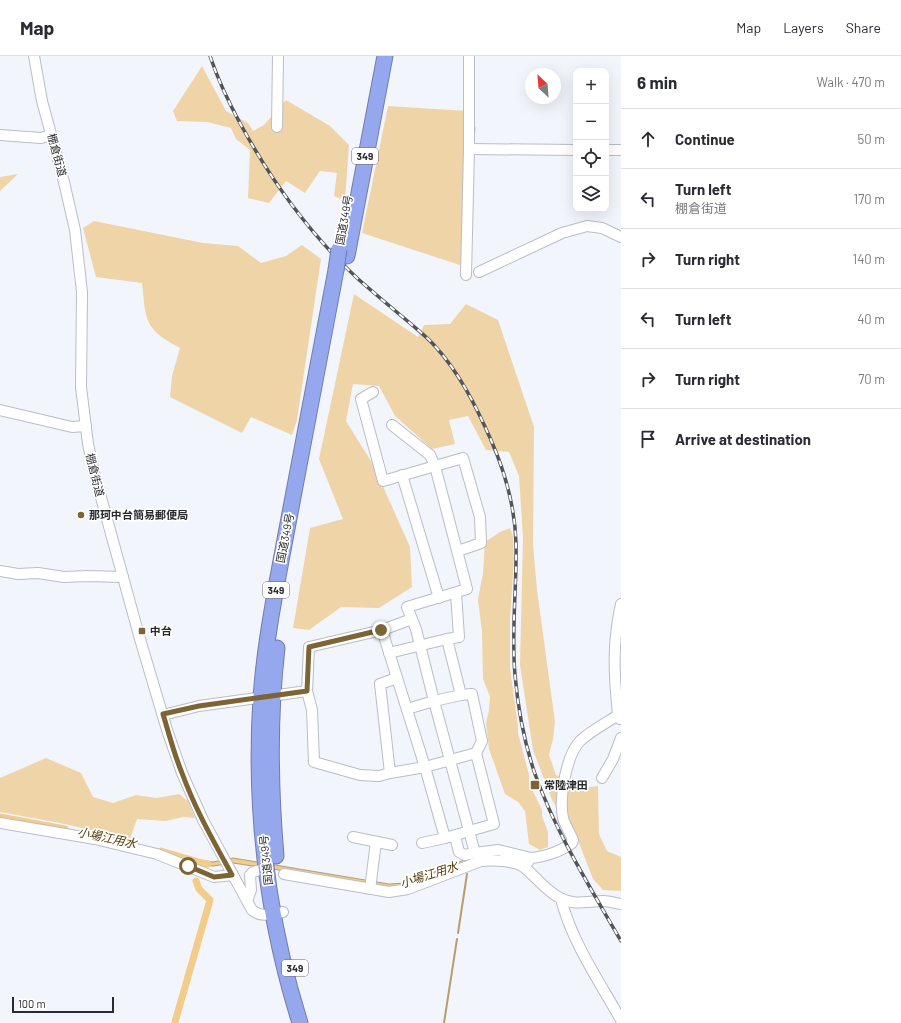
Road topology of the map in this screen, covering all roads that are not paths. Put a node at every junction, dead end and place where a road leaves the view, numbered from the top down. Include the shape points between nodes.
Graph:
1 (34, 56) edge
2 (278, 56) edge
3 (374, 56) edge
4 (385, 56) edge
5 (469, 56) edge
6 (277, 127) dead end
7 (0, 135) edge
8 (51, 135) junction
9 (469, 149) junction
10 (573, 150) edge
11 (609, 150) edge
12 (621, 150) edge
13 (621, 237) edge
14 (343, 252) junction
15 (480, 272) dead end
16 (466, 276) dead end
17 (373, 392) dead end
18 (0, 410) edge
19 (392, 424) dead end
20 (86, 426) junction
21 (435, 466) junction
22 (402, 475) junction
23 (458, 551) junction
24 (0, 572) edge
25 (123, 577) junction
26 (456, 593) junction
27 (439, 598) junction
28 (621, 604) edge
29 (412, 619) junction
30 (382, 630) junction
31 (447, 640) junction
32 (420, 646) junction
33 (389, 653) junction
34 (397, 678) junction
35 (307, 691) junction
36 (460, 695) junction
37 (267, 696) junction
38 (434, 701) junction
39 (407, 710) junction
40 (163, 714) junction
41 (620, 716) edge
42 (621, 738) edge
43 (476, 753) junction
44 (450, 760) junction
45 (425, 767) junction
46 (390, 773) junction
47 (602, 778) dead end
48 (0, 823) edge
49 (469, 832) junction
50 (353, 837) dead end
51 (450, 837) junction
52 (376, 842) junction
53 (422, 843) dead end
54 (392, 845) dead end
55 (475, 853) junction
56 (531, 858) junction
57 (524, 867) junction
58 (260, 870) dead end
59 (284, 874) dead end
60 (232, 875) junction
61 (370, 885) junction
62 (561, 899) junction
63 (247, 901) junction
64 (621, 904) edge
65 (278, 913) junction
66 (621, 1020) edge
67 (300, 1023) edge
68 (310, 1023) edge

1 - 8 street, 棚倉街道
2 - 6 street
3 - 14 highway, 国道349号 / 349
4 - 14 highway, 国道349号 / 349
5 - 9 street
7 - 8 street via 41,138
8 - 20 street, 棚倉街道 via 75,230 79,263 82,300 81,387
9 - 10 street
9 - 16 street
11 - 12 street
13 - 15 street via 602,228 587,226 562,233
14 - 37 highway, 国道349号 / 349 via 283,598 275,665
17 - 22 street via 360,399 383,481
18 - 20 street via 72,427
19 - 21 street via 430,455
20 - 25 street, 棚倉街道 via 94,472
21 - 22 street
21 - 23 street
21 - 23 street via 464,458 480,517 481,543
22 - 27 street
23 - 26 street via 467,589
24 - 25 street via 64,577
25 - 40 street, 棚倉街道
26 - 27 street
26 - 31 street via 459,637
27 - 29 street via 407,607
28 - 41 street via 614,659
29 - 30 street
29 - 32 street
30 - 33 street
30 - 35 street via 309,647
31 - 32 street
31 - 36 street
32 - 33 street
32 - 38 street
33 - 34 street
34 - 39 street
34 - 46 street via 380,684
35 - 37 street
35 - 46 street via 312,710 314,762 360,775 379,776
36 - 38 street
36 - 43 street via 472,694 482,742
37 - 40 street
37 - 65 highway, 国道349号 / 349 via 259,762 261,813
38 - 39 street
38 - 44 street
39 - 45 street
40 - 60 street, 棚倉街道 via 182,773 202,820
41 - 56 street via 581,741 570,756 562,804 572,844 538,858
42 - 47 street
43 - 44 street
43 - 49 street via 494,824
44 - 45 street
44 - 49 street
45 - 46 street
45 - 51 street
48 - 60 street via 95,839 157,854 214,877
49 - 51 street
49 - 55 street
50 - 52 street
51 - 53 street
51 - 55 street via 460,852 465,855
52 - 54 street
52 - 61 street
55 - 56 street via 498,850
56 - 57 street
57 - 61 street via 507,862 480,861 408,889 389,892
57 - 62 street
58 - 63 street via 250,875 251,890
59 - 61 street
60 - 63 street, 棚倉街道
62 - 64 street via 583,903 603,901
62 - 66 street via 565,916 583,955
63 - 65 street, 棚倉街道 via 252,910 261,915
65 - 67 highway, 国道349号 / 349 via 282,958
65 - 68 highway, 国道349号 / 349

